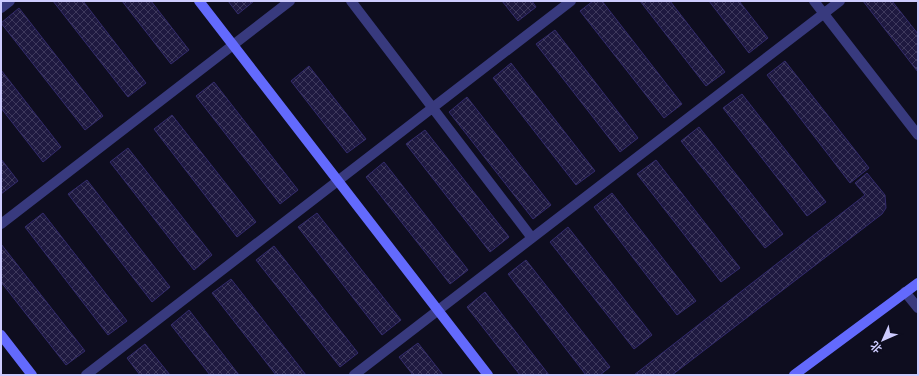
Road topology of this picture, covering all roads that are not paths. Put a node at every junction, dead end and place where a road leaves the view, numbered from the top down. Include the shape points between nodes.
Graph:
1 (10, 1) edge
2 (199, 1) edge
3 (290, 1) edge
4 (351, 1) edge
5 (571, 1) edge
6 (814, 1) edge
7 (840, 1) edge
8 (1, 8) edge
9 (824, 14) junction
10 (233, 45) junction
11 (918, 135) edge
12 (338, 181) junction
13 (1, 224) edge
14 (532, 238) junction
15 (918, 283) edge
16 (905, 292) junction
17 (918, 308) edge
18 (438, 310) junction
19 (1, 335) edge
20 (32, 375) edge
21 (86, 375) edge
22 (354, 375) edge
23 (488, 375) edge
24 (794, 375) edge

1 - 8 street
2 - 10 street
3 - 10 street
4 - 14 street
5 - 12 street
6 - 9 street
7 - 9 street
9 - 11 street
9 - 14 street
10 - 12 street
10 - 13 street
12 - 18 street
12 - 21 street
14 - 18 street
15 - 16 street
16 - 17 street
16 - 24 street
18 - 22 street
18 - 23 street
19 - 20 street

